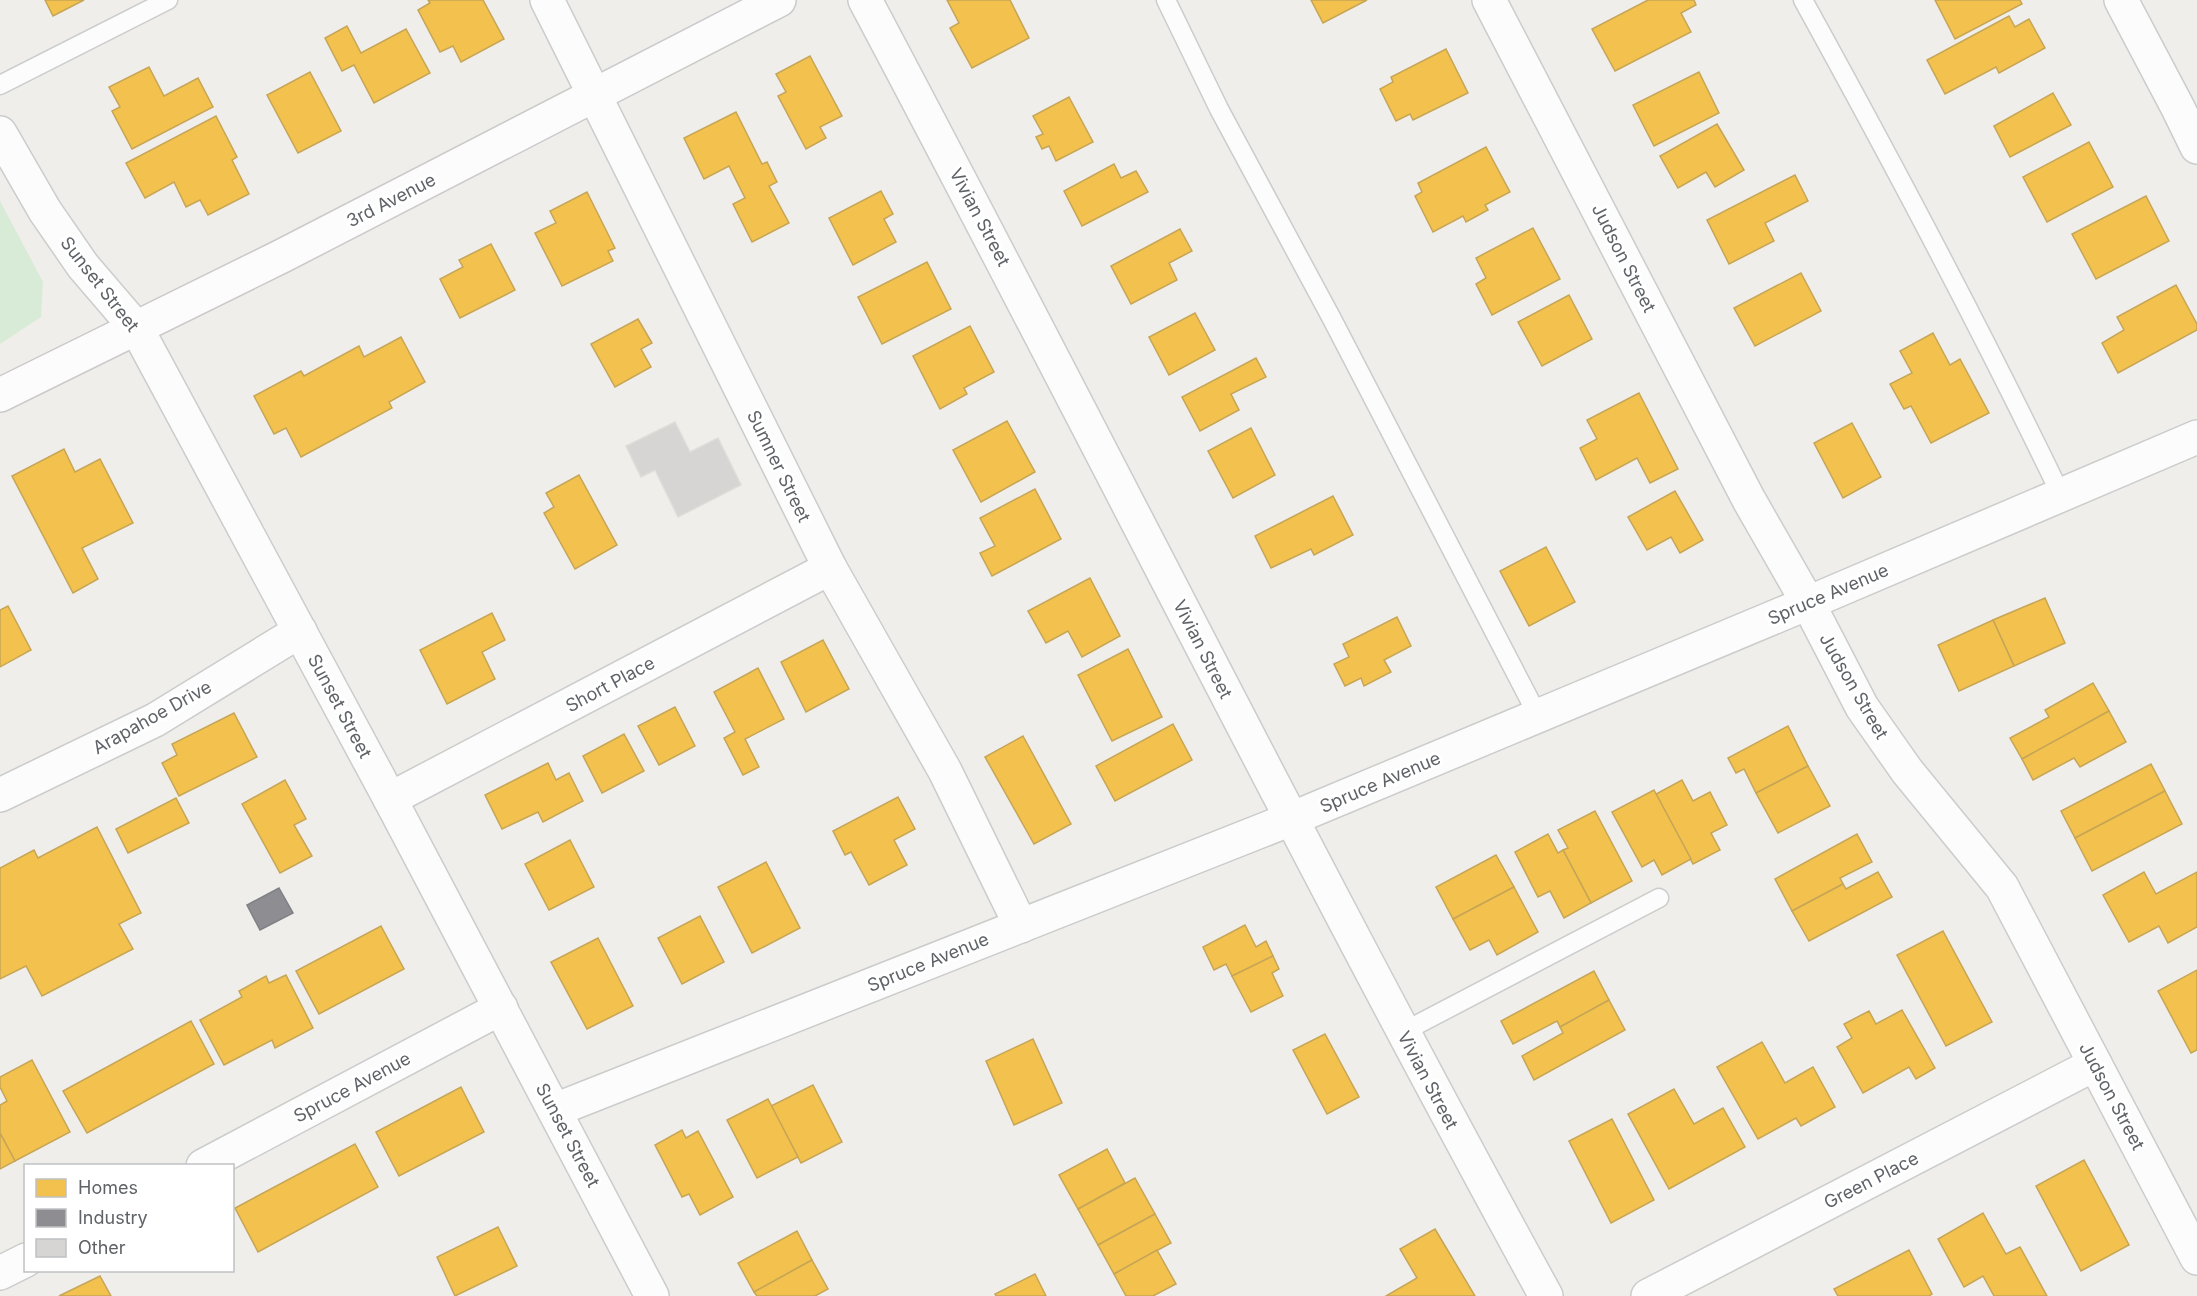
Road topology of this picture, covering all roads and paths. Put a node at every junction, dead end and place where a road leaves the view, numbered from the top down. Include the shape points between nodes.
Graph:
1 (168, 0) edge
2 (547, 0) edge
3 (779, 0) edge
4 (865, 0) edge
5 (1166, 0) edge
6 (1489, 0) edge
7 (1803, 0) edge
8 (2121, 0) edge
9 (0, 85) edge
10 (595, 96) junction
11 (0, 133) edge
12 (2197, 147) edge
13 (137, 329) junction
14 (0, 395) edge
15 (2197, 437) edge
16 (2061, 495) junction
17 (830, 568) junction
18 (1808, 603) junction
19 (300, 631) junction
20 (1538, 716) junction
21 (0, 795) edge
22 (390, 799) junction
23 (1291, 819) junction
24 (1659, 898) dead end
25 (1022, 926) junction
26 (501, 1008) junction
27 (1403, 1032) junction
28 (2095, 1064) junction
29 (555, 1110) junction
30 (207, 1164) edge
31 (2197, 1258) edge
32 (24, 1261) edge
33 (0, 1273) edge
34 (652, 1296) edge
35 (1546, 1296) edge
36 (1648, 1296) edge

1 - 9 lane
2 - 10 street, Sumner Street
3 - 10 street, 3rd Avenue
4 - 23 street, Vivian Street
5 - 20 lane via 1219,110
6 - 18 street, Judson Street via 1749,500
7 - 16 lane via 1902,180
8 - 12 street
10 - 13 street, 3rd Avenue
10 - 17 street, Sumner Street
11 - 13 street, Sunset Street via 77,257
13 - 14 street, 3rd Avenue
13 - 19 street, Sunset Street
15 - 16 street, Spruce Avenue
16 - 18 street, Spruce Avenue
17 - 22 street, Short Place
17 - 25 street, Sumner Street via 945,771
18 - 20 street, Spruce Avenue
18 - 28 street, Judson Street via 1862,707 1907,771 2002,887
19 - 21 street, Arapahoe Drive via 155,720
19 - 22 street, Sunset Street
20 - 23 street, Spruce Avenue
22 - 26 street, Sunset Street
23 - 25 street, Spruce Avenue
23 - 27 street, Vivian Street
24 - 27 lane
25 - 29 street, Spruce Avenue
26 - 29 street, Sunset Street
26 - 30 street, Spruce Avenue
27 - 35 street, Vivian Street
28 - 31 street, Judson Street
28 - 36 street, Green Place
29 - 34 street, Sunset Street
32 - 33 street

